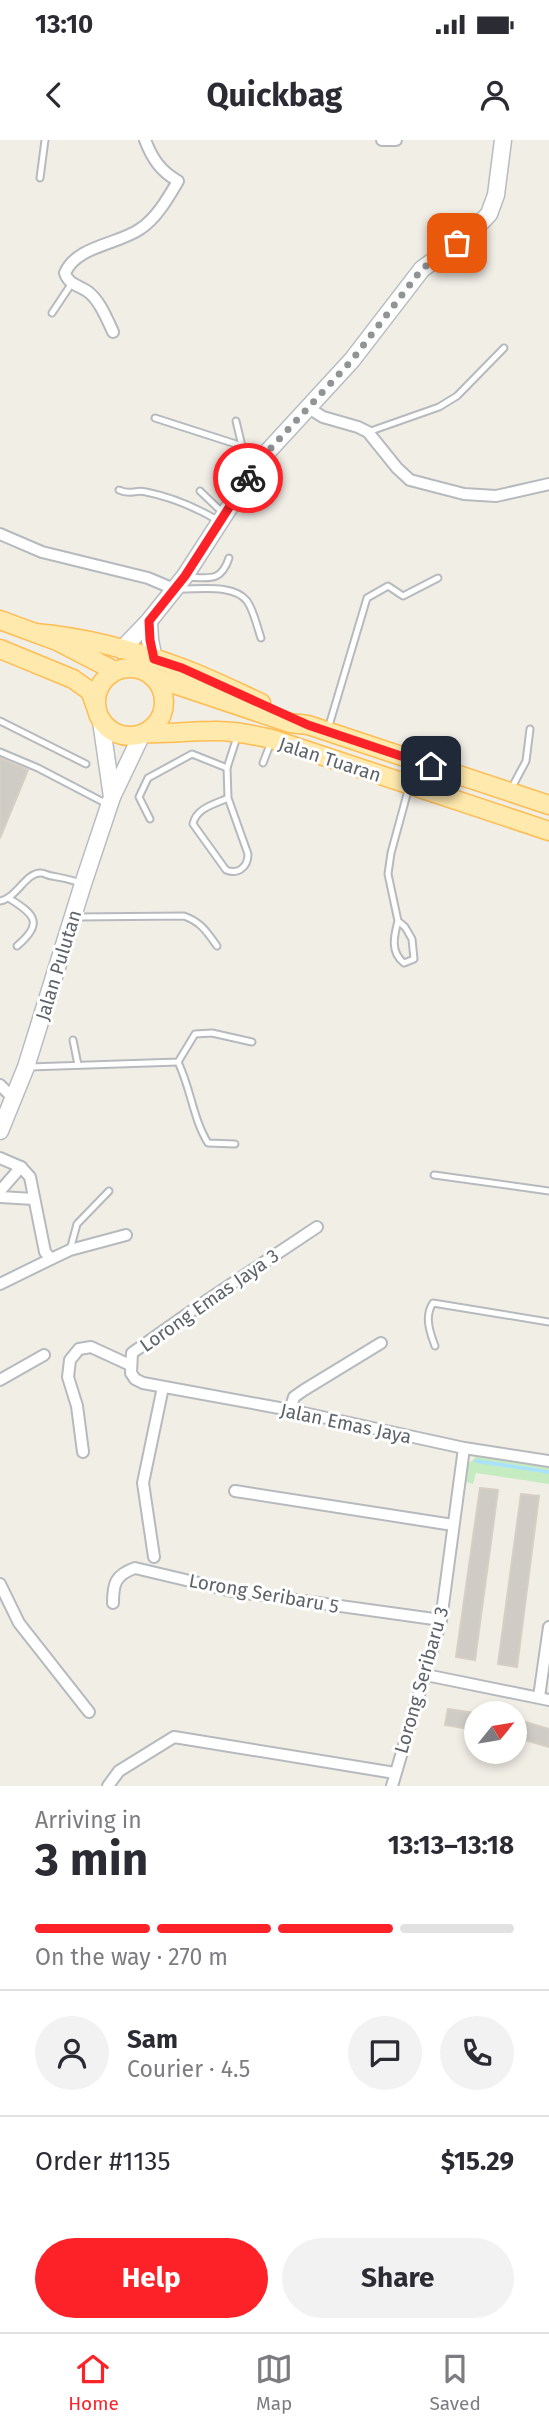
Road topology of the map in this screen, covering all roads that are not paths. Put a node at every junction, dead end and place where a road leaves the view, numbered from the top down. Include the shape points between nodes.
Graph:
1 (45, 140) edge
2 (145, 140) edge
3 (382, 140) edge
4 (396, 140) edge
5 (503, 140) edge
6 (40, 178) dead end
7 (72, 283) junction
8 (52, 313) dead end
9 (113, 332) dead end
10 (504, 348) dead end
11 (307, 407) junction
12 (155, 418) dead end
13 (236, 421) dead end
14 (368, 432) junction
15 (242, 446) junction
16 (260, 460) junction
17 (549, 484) edge
18 (119, 490) dead end
19 (200, 491) dead end
20 (222, 517) junction
21 (0, 534) edge
22 (229, 558) dead end
23 (185, 576) junction
24 (438, 578) dead end
25 (174, 589) junction
26 (0, 620) edge
27 (149, 621) junction
28 (35, 633) junction
29 (261, 638) dead end
30 (0, 649) edge
31 (121, 650) junction
32 (153, 668) junction
33 (115, 671) junction
34 (100, 718) junction
35 (0, 721) edge
36 (530, 729) dead end
37 (239, 732) junction
38 (327, 732) junction
39 (143, 734) junction
40 (272, 739) junction
41 (0, 752) edge
42 (263, 763) dead end
43 (86, 764) dead end
44 (227, 768) junction
45 (410, 785) junction
46 (509, 792) junction
47 (228, 798) junction
48 (111, 802) junction
49 (549, 805) edge
50 (549, 815) edge
51 (150, 819) dead end
52 (549, 831) edge
53 (83, 884) junction
54 (10, 899) junction
55 (0, 901) edge
56 (73, 917) junction
57 (398, 921) junction
58 (17, 946) dead end
59 (217, 946) dead end
60 (73, 1040) dead end
61 (251, 1042) dead end
62 (178, 1062) junction
63 (78, 1065) junction
64 (26, 1067) junction
65 (0, 1085) edge
66 (13, 1098) junction
67 (0, 1131) edge
68 (234, 1144) dead end
69 (0, 1158) edge
70 (21, 1167) junction
71 (434, 1175) dead end
72 (0, 1191) edge
73 (110, 1191) dead end
74 (549, 1191) edge
75 (0, 1197) edge
76 (34, 1199) junction
77 (317, 1227) dead end
78 (126, 1235) dead end
79 (70, 1250) junction
80 (51, 1259) junction
81 (0, 1284) edge
82 (549, 1322) edge
83 (381, 1343) dead end
84 (435, 1346) dead end
85 (44, 1355) dead end
86 (130, 1365) junction
87 (0, 1380) edge
88 (143, 1383) joint
89 (163, 1387) junction
90 (290, 1410) junction
91 (464, 1448) junction
92 (83, 1452) dead end
93 (549, 1461) edge
94 (235, 1491) dead end
95 (453, 1525) junction
96 (154, 1557) dead end
97 (0, 1584) edge
98 (113, 1603) dead end
99 (441, 1620) junction
100 (549, 1627) edge
101 (426, 1675) junction
102 (544, 1698) edge
103 (89, 1712) dead end
104 (395, 1773) junction
105 (108, 1786) edge
106 (392, 1786) edge

1 - 6 lane
2 - 7 street via 162,170 178,181 144,227 68,265 65,273
3 - 4 street
5 - 11 street via 489,214 469,235 422,269 352,360
7 - 8 lane
7 - 9 street via 92,295
10 - 14 lane via 457,396
11 - 14 street
11 - 16 street
12 - 15 lane
13 - 15 lane
14 - 17 street via 410,480 464,494 496,496
15 - 16 lane
16 - 20 street
18 - 20 lane via 132,494 142,490
19 - 20 lane
20 - 23 street
21 - 25 street via 42,552
22 - 23 lane via 217,577
23 - 25 street
24 - 38 lane via 402,596 388,586 368,598
25 - 27 street
25 - 29 lane via 240,594 248,602
26 - 28 main road
27 - 31 street
27 - 32 street
28 - 31 main road
28 - 33 main road
30 - 34 main road via 73,679 90,691
31 - 32 main road
32 - 33 main road
32 - 38 main road, Jalan Tuaran via 290,723
32 - 39 main road via 164,707 158,723
33 - 34 main road via 99,689
34 - 39 main road via 120,735
34 - 48 street, Jalan Pulutan
35 - 43 lane
36 - 46 lane via 526,761
37 - 39 main road, Jalan Tuaran
37 - 40 main road, Jalan Tuaran
37 - 44 lane
38 - 46 main road, Jalan Tuaran
38 - 50 main road via 336,746
39 - 48 street, Jalan Pulutan
40 - 42 lane
40 - 45 main road, Jalan Tuaran
41 - 48 lane
44 - 47 lane
44 - 51 lane via 192,754 148,778 139,797
45 - 52 main road, Jalan Tuaran
45 - 57 lane via 388,874
46 - 49 main road, Jalan Tuaran
47 - 47 lane via 248,855 246,865 234,872 226,870 193,824 200,811
48 - 53 street, Jalan Pulutan
53 - 54 lane via 33,874
53 - 56 street, Jalan Pulutan
54 - 55 lane
54 - 58 lane via 30,912 33,920 30,935
56 - 59 lane via 184,916 204,927
56 - 64 street, Jalan Pulutan
57 - 57 lane via 412,939 414,952 414,959 404,963 395,952
60 - 63 lane
61 - 62 lane via 195,1034
62 - 63 lane
62 - 68 lane via 198,1127 208,1143
63 - 64 lane
64 - 66 street, Jalan Pulutan
65 - 66 street
66 - 67 street, Jalan Pulutan
69 - 70 street
70 - 72 street
70 - 76 street via 30,1177
71 - 74 lane
73 - 79 lane via 77,1224
75 - 76 street
76 - 80 street via 45,1252
77 - 86 street, Lorong Emas Jaya 3 via 132,1353
78 - 79 street
79 - 80 street
80 - 81 street
82 - 84 lane via 433,1303 428,1329
83 - 90 street via 294,1397
85 - 87 street
86 - 88 street, Lorong Emas Jaya 3 via 135,1379
86 - 92 street via 91,1347 79,1349 70,1360 68,1377
88 - 89 street, Jalan Emas Jaya
89 - 90 street, Jalan Emas Jaya
89 - 96 street via 143,1483
90 - 91 street, Jalan Emas Jaya
91 - 93 street, Jalan Emas Jaya
91 - 95 street, Lorong Seribaru 3
94 - 95 street
95 - 99 street, Lorong Seribaru 3
97 - 103 street via 19,1623
98 - 99 street, Lorong Seribaru 5 via 117,1578 135,1568 232,1591
99 - 101 street, Lorong Seribaru 3
100 - 102 street
101 - 102 street
101 - 104 street, Lorong Seribaru 3
104 - 105 street via 174,1737 119,1771
104 - 106 street, Lorong Seribaru 3

